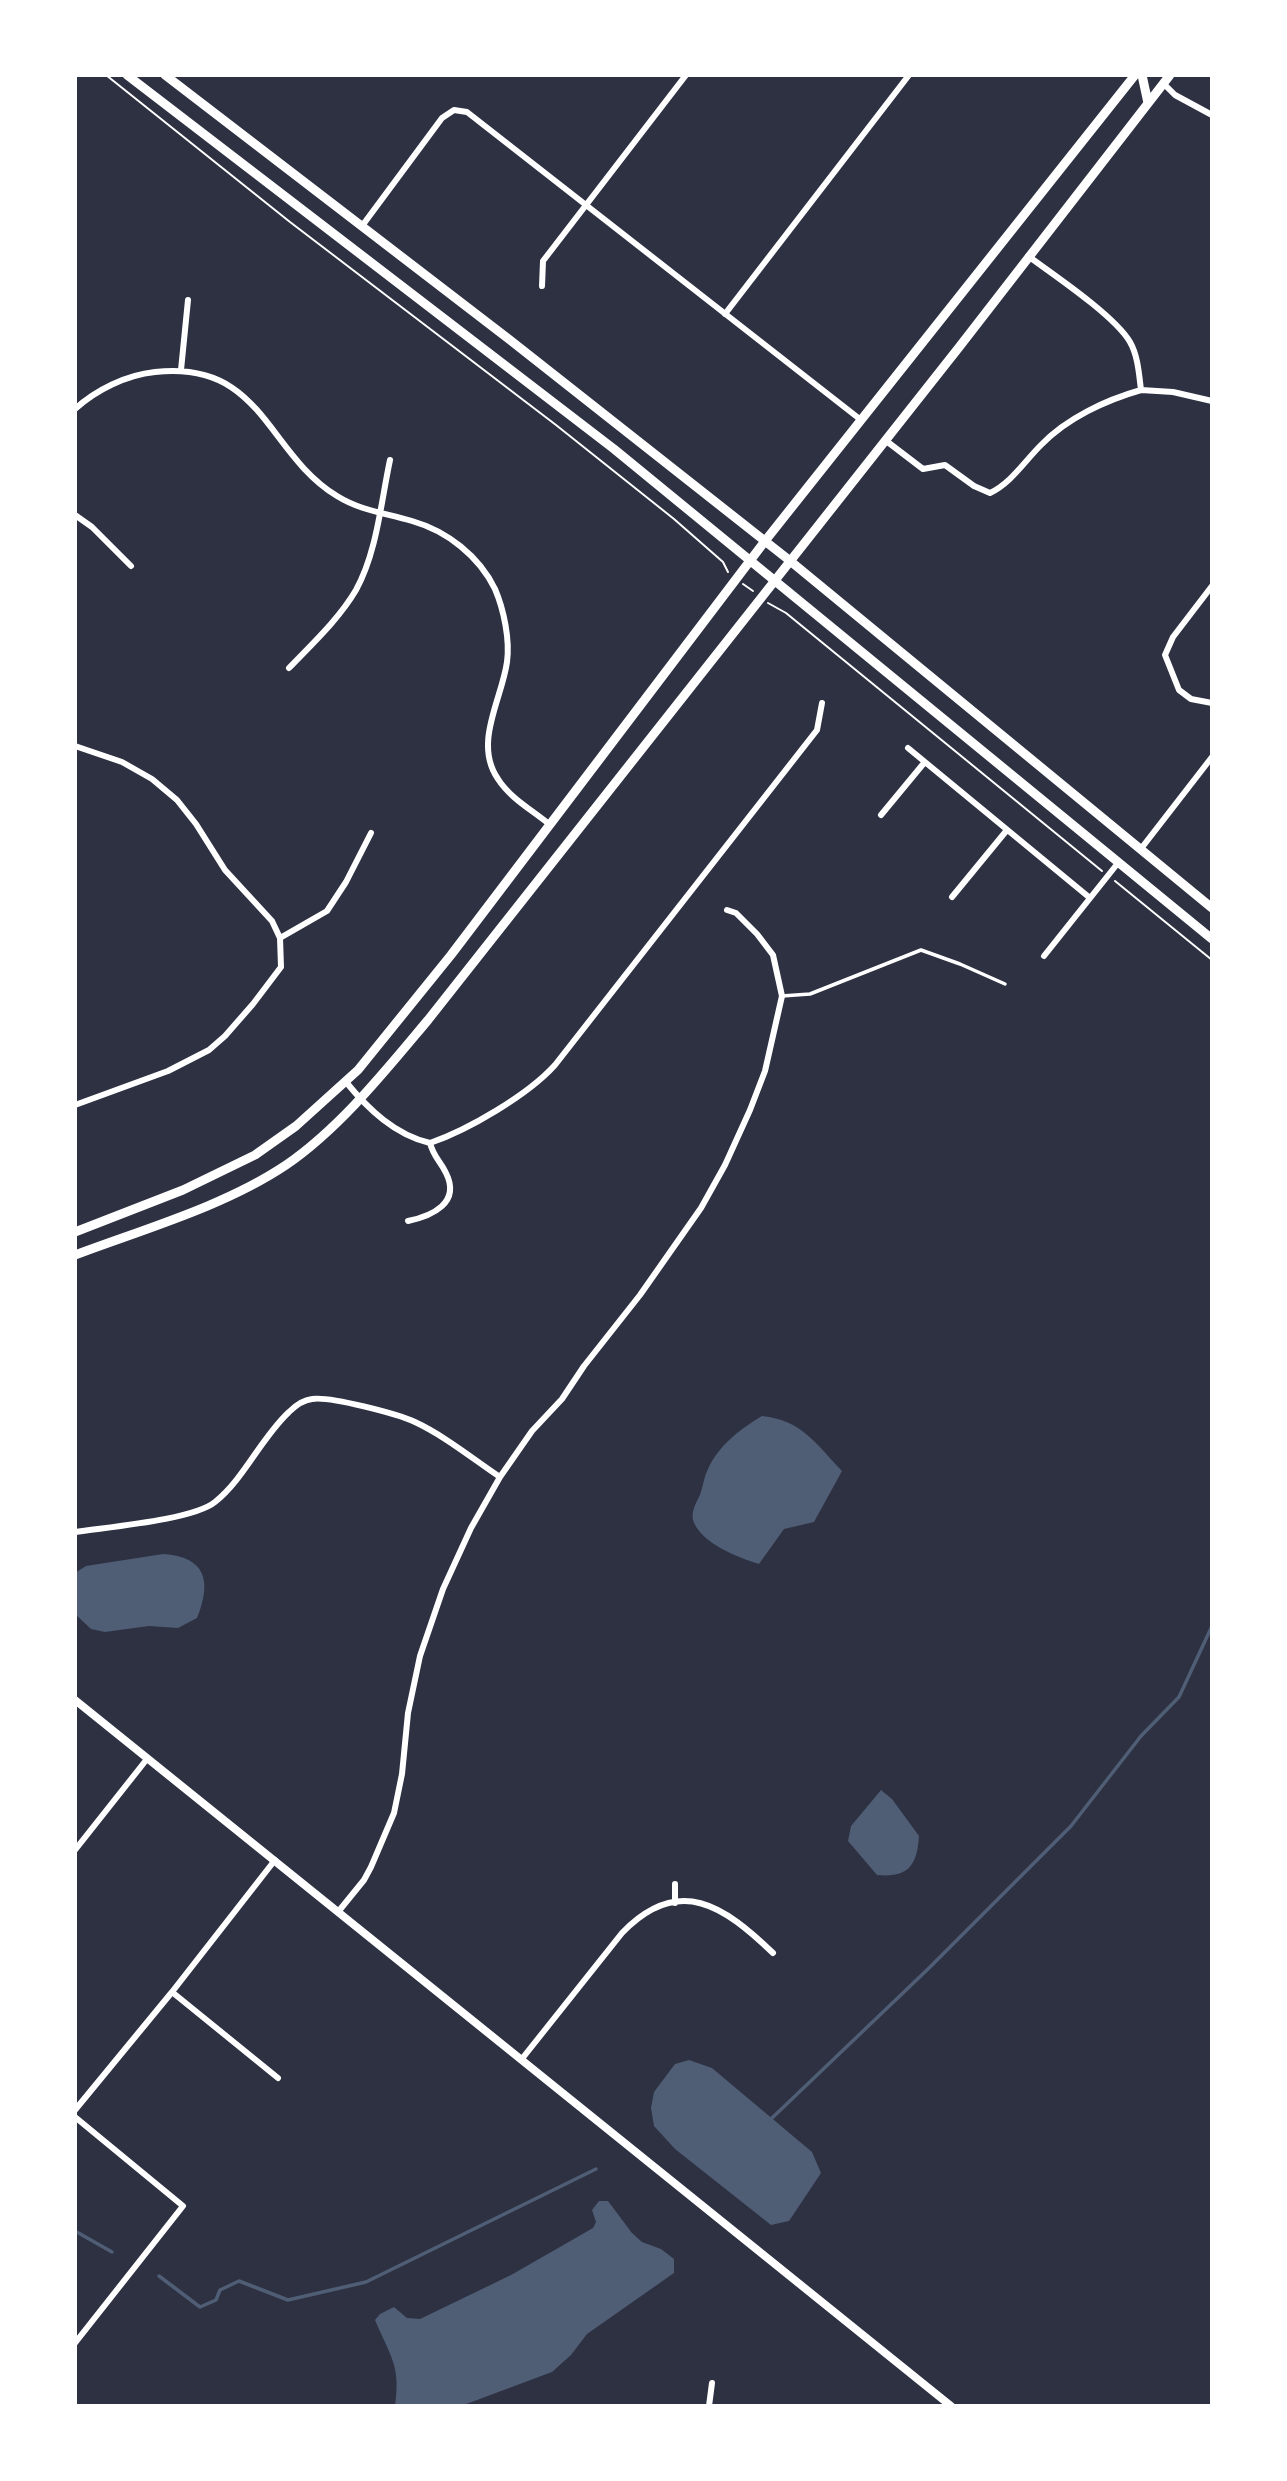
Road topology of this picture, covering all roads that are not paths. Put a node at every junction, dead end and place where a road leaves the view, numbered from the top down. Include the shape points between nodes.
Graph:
1 (127, 75) edge
2 (687, 75) edge
3 (909, 75) edge
4 (1135, 75) edge
5 (1142, 75) edge
6 (168, 77) edge
7 (1167, 79) edge
8 (1148, 103) junction
9 (1212, 115) edge
10 (586, 205) junction
11 (362, 226) junction
12 (1028, 257) junction
13 (542, 286) dead end
14 (188, 300) dead end
15 (725, 314) junction
16 (181, 370) junction
17 (1141, 390) junction
18 (1212, 401) edge
19 (75, 409) edge
20 (861, 420) junction
21 (886, 440) junction
22 (390, 460) dead end
23 (379, 514) junction
24 (75, 515) edge
25 (765, 541) junction
26 (789, 560) junction
27 (749, 562) junction
28 (131, 566) dead end
29 (774, 582) junction
30 (1212, 586) edge
31 (289, 668) dead end
32 (822, 703) dead end
33 (1212, 703) edge
34 (75, 746) edge
35 (908, 748) dead end
36 (1212, 757) edge
37 (924, 763) junction
38 (881, 815) dead end
39 (549, 824) junction
40 (1007, 830) junction
41 (371, 833) dead end
42 (1140, 850) junction
43 (1118, 863) junction
44 (952, 897) dead end
45 (1090, 898) junction
46 (1212, 908) edge
47 (727, 910) dead end
48 (280, 938) junction
49 (1212, 939) edge
50 (1044, 956) dead end
51 (1005, 984) dead end
52 (782, 996) junction
53 (346, 1082) junction
54 (359, 1098) junction
55 (75, 1105) edge
56 (430, 1143) junction
57 (408, 1221) dead end
58 (75, 1232) edge
59 (75, 1255) edge
60 (500, 1476) junction
61 (75, 1532) edge
62 (75, 1700) edge
63 (147, 1759) junction
64 (75, 1850) edge
65 (275, 1860) junction
66 (675, 1884) dead end
67 (675, 1903) junction
68 (338, 1912) junction
69 (773, 1953) dead end
70 (172, 1992) junction
71 (521, 2060) junction
72 (278, 2078) dead end
73 (75, 2110) edge
74 (75, 2117) edge
75 (75, 2343) edge
76 (712, 2383) dead end
77 (941, 2398) junction
78 (709, 2406) edge
79 (934, 2406) edge
80 (951, 2406) edge

1 - 27 main road via 614,449
2 - 10 street
3 - 15 street
4 - 20 main road
5 - 8 main road
6 - 11 main road
7 - 8 main road
7 - 9 street via 1175,95
8 - 12 main road
10 - 11 street via 467,112 454,110 442,118
10 - 13 street via 544,261
10 - 15 street
11 - 25 main road
12 - 17 street via 1120,327 1131,344
12 - 21 main road
14 - 16 street
15 - 20 street
16 - 19 street via 144,373 101,389
16 - 23 street via 209,376 241,395 310,476 336,496
17 - 18 street
17 - 21 street via 1105,402 1067,424 1003,487 989,493 945,465 923,469
20 - 25 main road
21 - 26 main road
22 - 23 street
23 - 31 street via 356,590
23 - 39 street via 440,531 473,556 495,590 507,660 489,725 488,751 496,778
24 - 28 street
25 - 26 main road
25 - 27 main road
26 - 29 main road
26 - 42 main road
27 - 29 main road
27 - 39 main road
29 - 43 main road
29 - 54 main road via 428,1020
30 - 33 street via 1173,636 1165,655 1179,690 1191,699
32 - 56 street via 817,730 541,1081
34 - 48 street via 122,762 177,800 225,870 272,921
35 - 37 street
36 - 42 street
37 - 38 street
37 - 40 street
39 - 53 main road via 451,955
40 - 44 street
40 - 45 street
41 - 48 street via 327,911
42 - 46 main road
43 - 45 street
43 - 49 main road
45 - 50 street
47 - 52 street via 757,933 773,955
48 - 55 street via 281,967 209,1049 169,1071
51 - 52 lane via 921,950 810,995
52 - 60 street via 765,1071 750,1111 701,1208
53 - 54 street
53 - 58 main road via 296,1126 227,1171
54 - 56 street via 395,1128
54 - 59 main road via 308,1148 257,1183
56 - 57 street via 450,1182 449,1193 437,1212
60 - 61 street via 416,1423 332,1400 312,1399 290,1410 215,1503 179,1516
60 - 68 street via 443,1589 420,1656 399,1790 387,1833 363,1880
62 - 63 street
63 - 64 street
63 - 65 street
65 - 68 street
65 - 70 street
66 - 67 street
67 - 69 street via 693,1902 729,1914
67 - 71 street via 656,1907 632,1923
68 - 71 street
70 - 72 street
70 - 73 street
71 - 77 street
74 - 75 street via 183,2206
76 - 78 street
77 - 79 street
77 - 80 street

